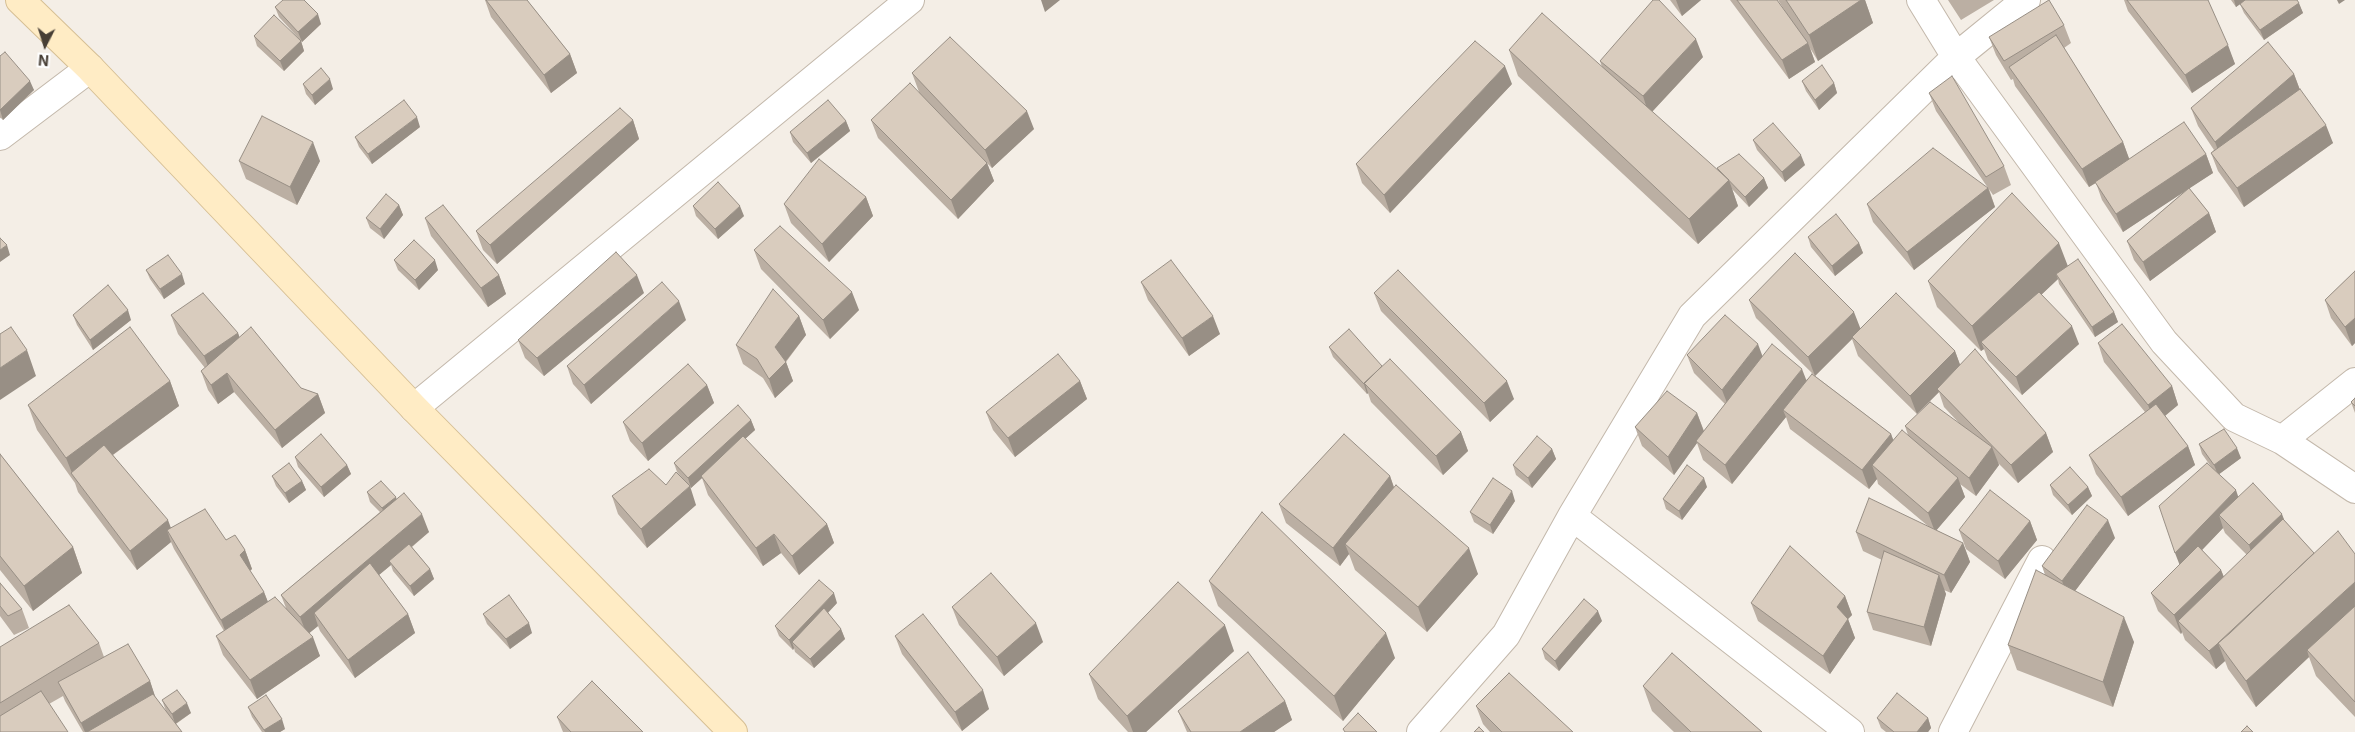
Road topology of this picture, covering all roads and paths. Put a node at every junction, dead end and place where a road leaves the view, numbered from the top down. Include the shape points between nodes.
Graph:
1 (20, 0) edge
2 (910, 0) edge
3 (1921, 0) edge
4 (2026, 0) edge
5 (1956, 57) junction
6 (90, 68) junction
7 (0, 136) edge
8 (2355, 382) edge
9 (414, 408) junction
10 (2282, 440) junction
11 (2355, 489) edge
12 (1572, 516) junction
13 (2042, 560) dead end
14 (733, 732) edge
15 (1421, 732) edge
16 (1850, 732) edge
17 (1953, 732) edge

1 - 6 street
2 - 9 street
3 - 5 street
4 - 5 street
5 - 10 street via 2164,342 2234,417
5 - 12 street via 1692,316
6 - 7 street
6 - 9 street
8 - 10 street
9 - 14 street
10 - 11 street
12 - 15 street via 1506,635
12 - 16 street
13 - 17 street

